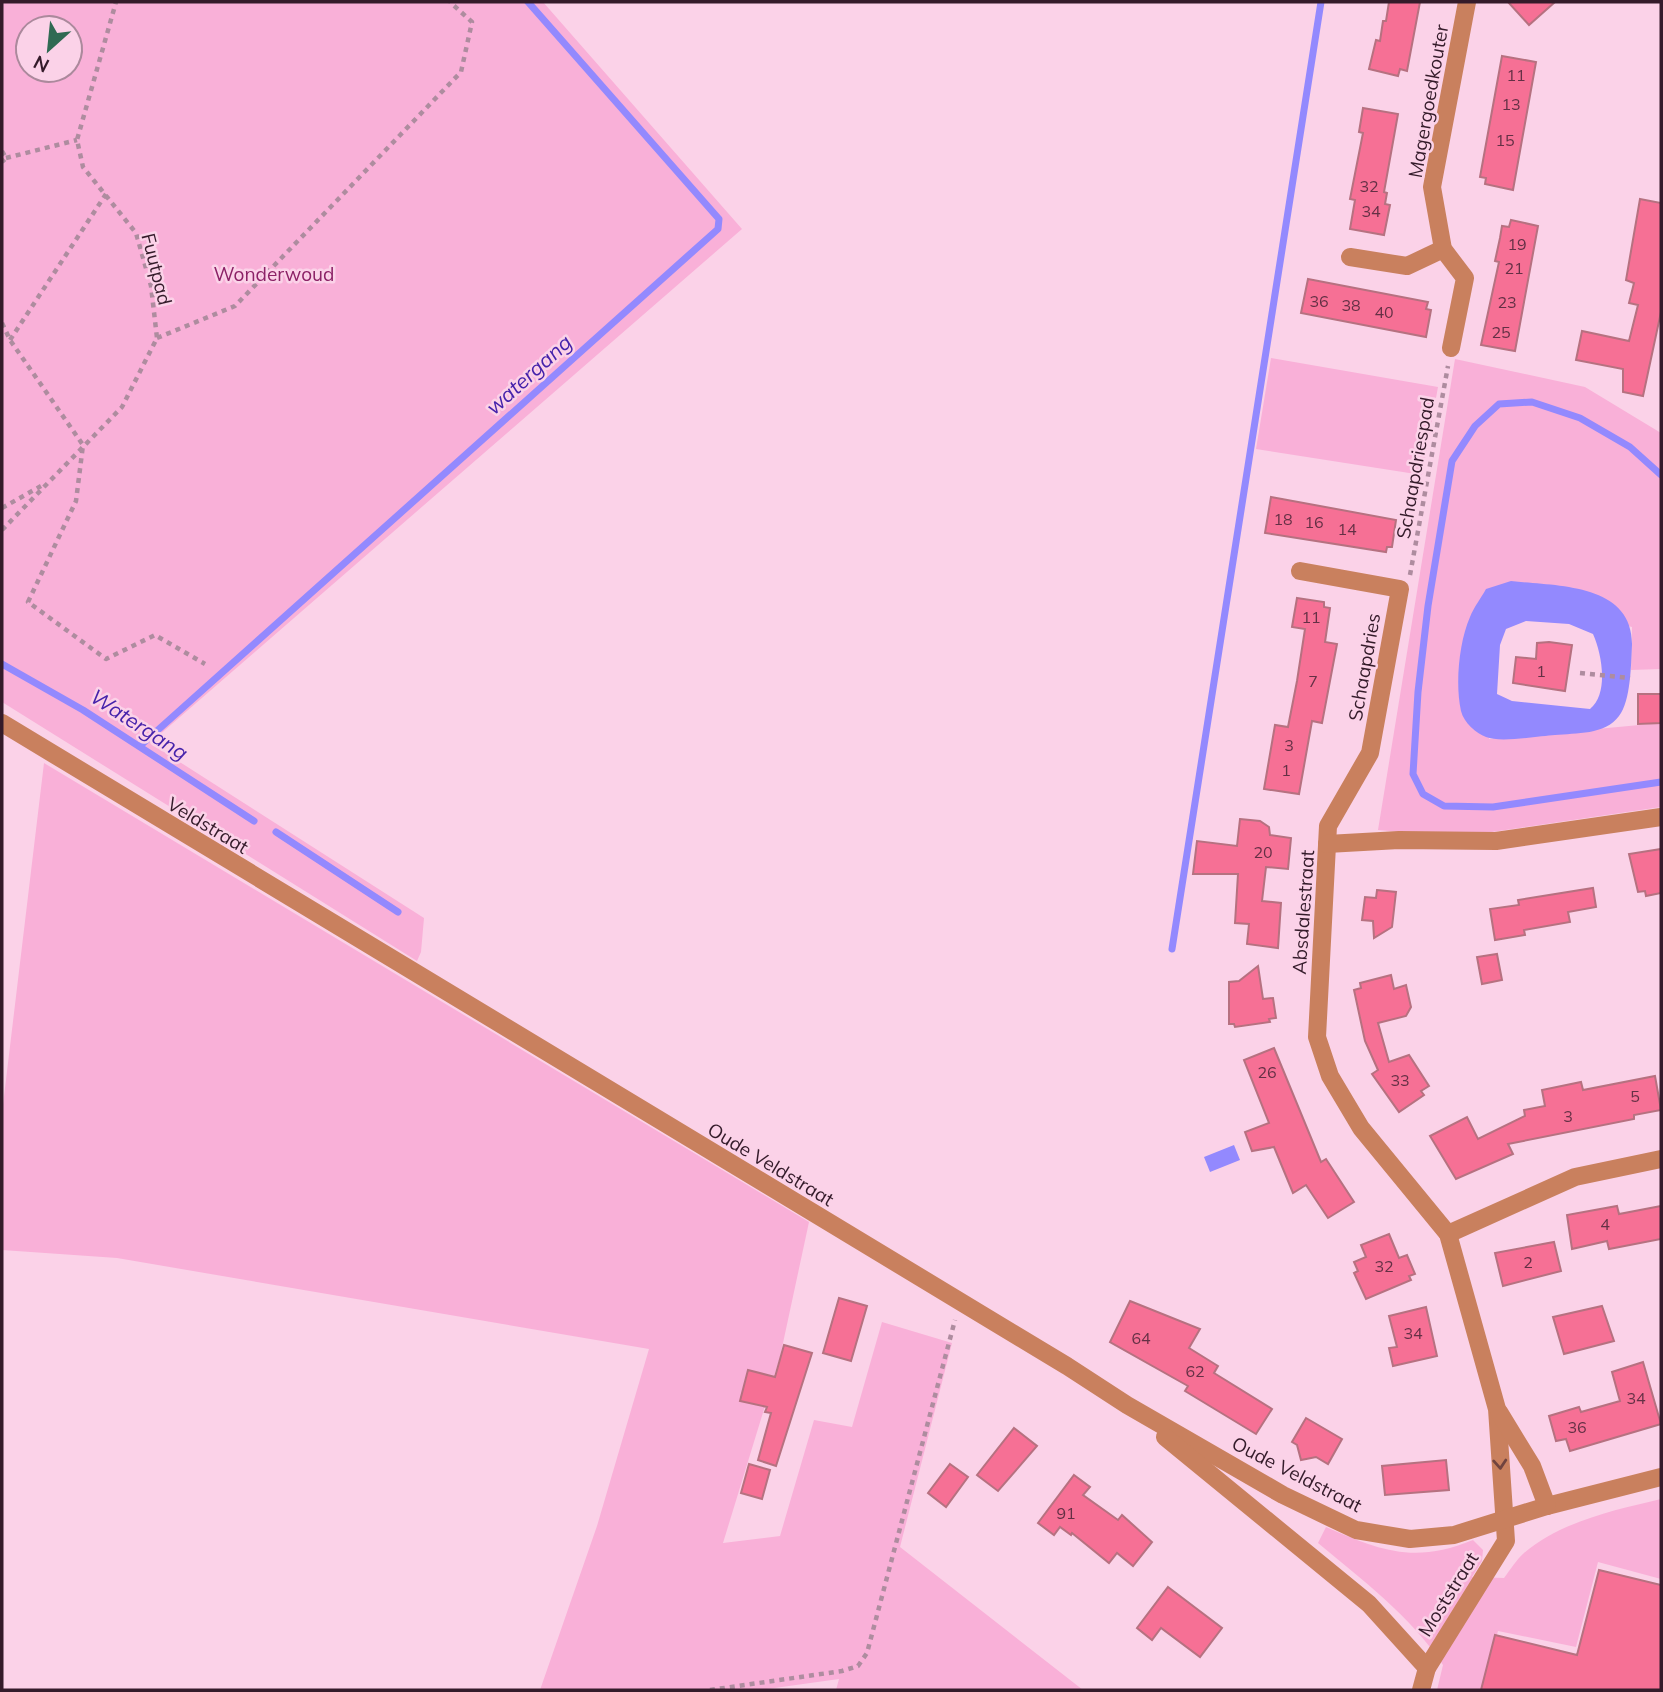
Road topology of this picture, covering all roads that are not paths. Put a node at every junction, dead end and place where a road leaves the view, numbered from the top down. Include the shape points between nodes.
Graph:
1 (1467, 2) edge
2 (1443, 249) junction
3 (1350, 257) dead end
4 (1451, 348) road end
5 (1300, 571) dead end
6 (2, 723) edge
7 (1661, 817) edge
8 (1327, 844) junction
9 (392, 962) joint
10 (1661, 1158) edge
11 (1448, 1234) junction
12 (1127, 1405) junction
13 (1497, 1409) junction
14 (1661, 1477) edge
15 (1547, 1506) junction
16 (1504, 1519) junction
17 (1427, 1668) junction
18 (1420, 1690) edge

1 - 2 street, Magergoedkouter via 1433,187
2 - 3 street via 1407,266
2 - 4 street, Magergoedkouter via 1465,278
5 - 8 street, Schaapdries via 1400,589 1370,753 1328,827
6 - 9 street, Veldstraat
7 - 8 street, Absdalestraat via 1496,841
8 - 11 street, Absdalestraat via 1317,1037 1330,1076 1361,1128
9 - 12 street, Oude Veldstraat
10 - 11 street via 1575,1177
11 - 13 street, Absdalestraat
12 - 16 street, Oude Veldstraat via 1283,1495 1356,1530 1410,1539 1454,1535
12 - 17 street, Oude Veldstraat via 1369,1604
13 - 15 street, Absdalestraat via 1532,1466
13 -> 16 street, Absdalestraat
14 - 15 street, Oude Veldstraat
15 - 16 street, Oude Veldstraat
16 - 17 street, Moststraat via 1506,1541
17 - 18 street, Moststraat

